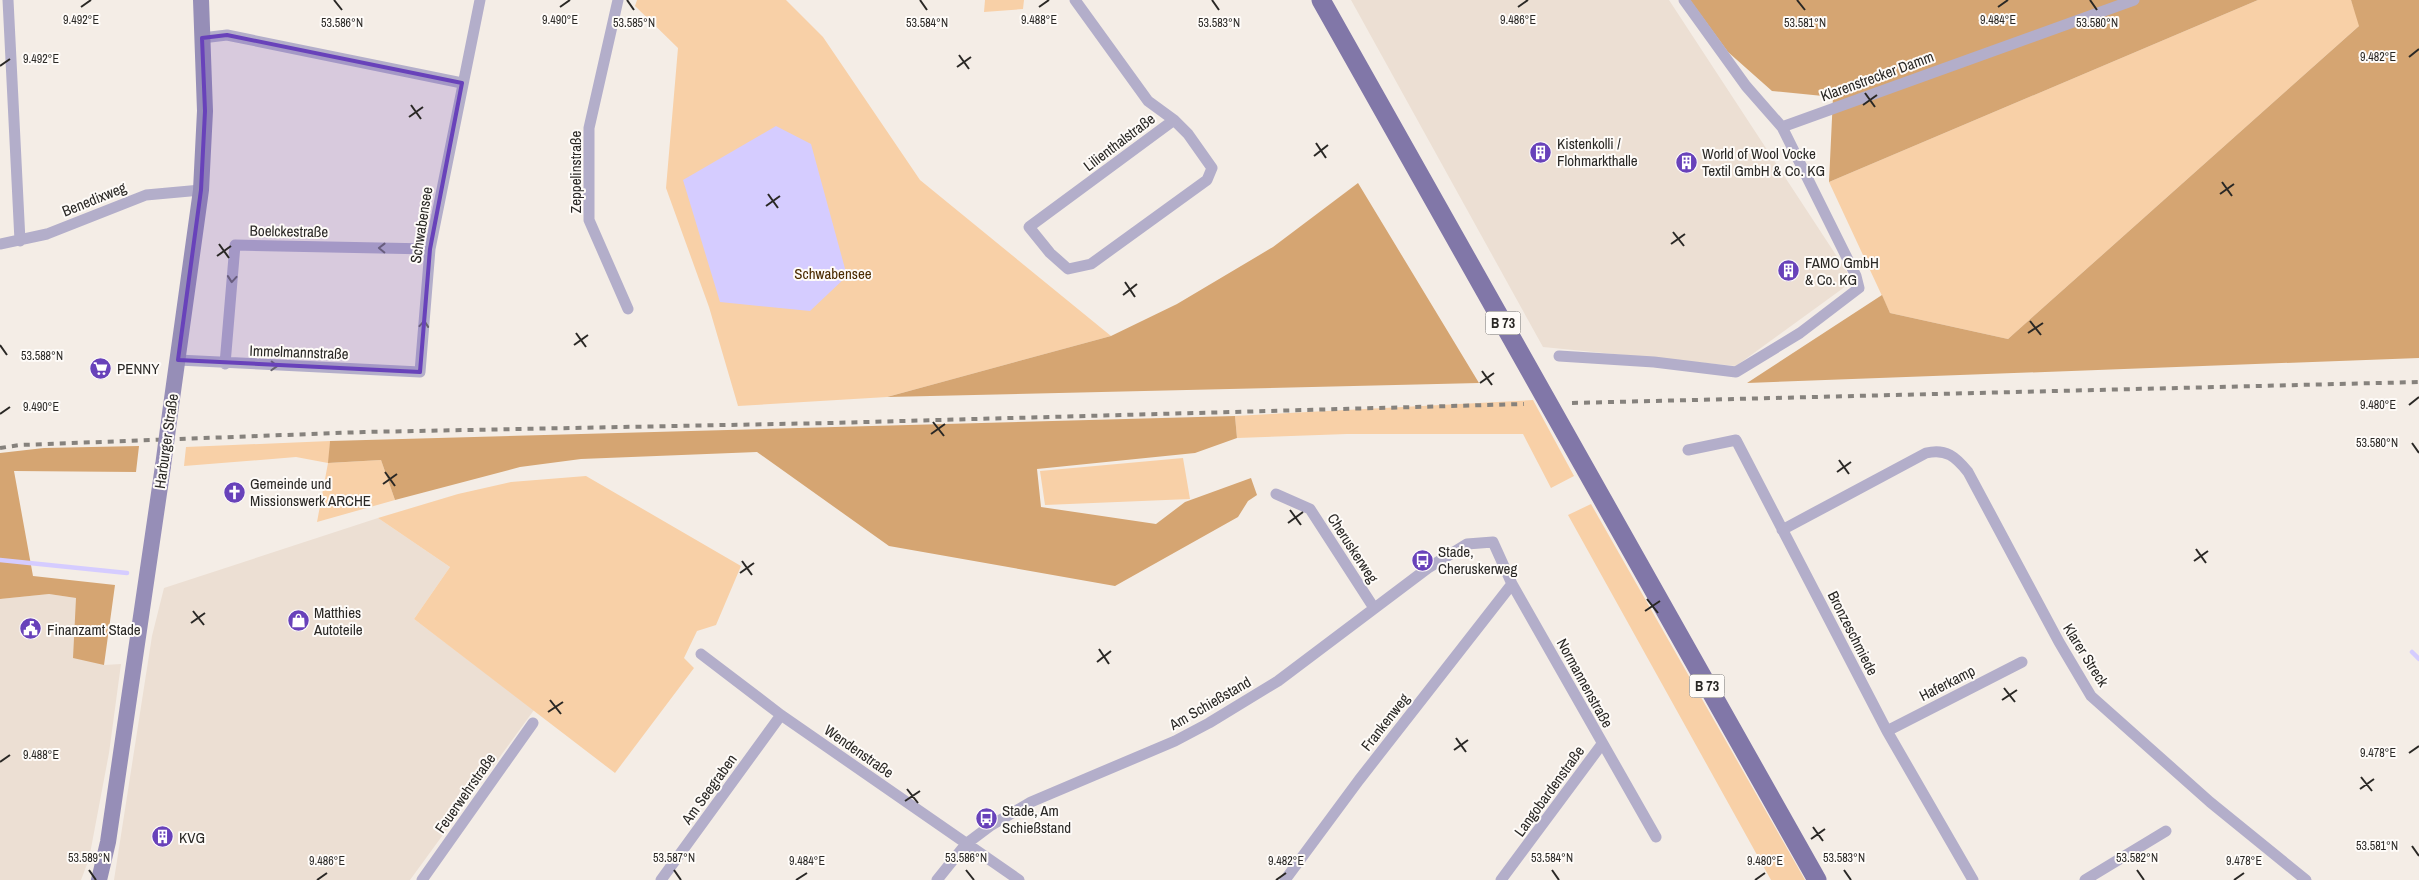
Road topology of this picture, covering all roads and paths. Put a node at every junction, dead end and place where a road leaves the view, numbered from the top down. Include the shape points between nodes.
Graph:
1 (8, 0) edge
2 (201, 0) edge
3 (480, 0) edge
4 (618, 0) edge
5 (1076, 0) edge
6 (1321, 0) edge
7 (1684, 0) edge
8 (2134, 0) edge
9 (5, 32) edge
10 (202, 38) junction
11 (462, 83) junction
12 (1174, 120) junction
13 (1782, 127) junction
14 (201, 190) junction
15 (20, 242) junction
16 (0, 244) edge
17 (430, 249) junction
18 (628, 309) dead end
19 (1559, 356) dead end
20 (178, 360) junction
21 (225, 364) junction
22 (420, 372) joint
23 (1688, 450) dead end
24 (1276, 494) dead end
25 (1782, 530) junction
26 (1493, 542) joint
27 (1512, 584) junction
28 (1374, 608) junction
29 (701, 654) dead end
30 (2022, 662) dead end
31 (781, 715) junction
32 (533, 723) dead end
33 (1887, 731) junction
34 (1602, 744) junction
35 (2166, 831) dead end
36 (1656, 837) dead end
37 (966, 844) junction
38 (99, 880) edge
39 (422, 880) edge
40 (661, 880) edge
41 (937, 880) edge
42 (1018, 880) edge
43 (1284, 880) edge
44 (1501, 880) edge
45 (1817, 880) edge
46 (1973, 880) edge
47 (2085, 880) edge
48 (2306, 880) edge

1 - 9 street
2 - 10 main road, Harburger Straße
3 - 11 street, Schwabensee
4 - 18 street, Zeppelinstraße via 589,128 589,220
5 - 12 street, Lilienthalstraße via 1148,102
6 - 45 main road, B 73
7 - 13 street via 1746,86
8 - 13 street, Klarenstrecker Damm
9 - 15 street
10 - 11 street via 227,35
10 - 14 main road, Harburger Straße via 205,111
11 - 17 street, Schwabensee
12 - 12 street, Lilienthalstraße via 1212,168 1207,180 1090,264 1068,269 1029,227
13 - 19 street via 1859,288 1800,333 1736,372 1654,362
14 - 15 street, Benedixweg via 146,195
14 - 20 main road, Harburger Straße
15 - 16 street, Benedixweg
17 -> 21 street, Boelckestraße via 235,245
22 -> 17 street, Schwabensee
20 - 21 street, Immelmannstraße
20 - 38 main road, Harburger Straße, bridge via 108,842
21 -> 22 street, Immelmannstraße
23 - 25 street, Bronzeschmiede via 1736,440
24 - 28 street, Cheruskerweg via 1310,509
25 - 33 street, Bronzeschmiede
25 - 48 street, Klarer Streck via 1926,453 1948,452 1968,472 2059,642 2092,696 2210,802
26 - 27 street, Normannenstraße
26 - 28 street, Am Schießstand via 1467,544
27 - 34 street, Normannenstraße
27 - 43 street, Frankenweg
28 - 37 street, Am Schießstand via 1278,681 1209,724 1031,802
29 - 31 street, Wendenstraße
30 - 33 street, Haferkamp
31 - 37 street, Wendenstraße
31 - 40 street, Am Seegraben
32 - 39 street, Feuerwehrstraße
33 - 46 street, Bronzeschmiede
34 - 36 street, Normannenstraße
34 - 44 street, Langobardenstraße
35 - 47 street
37 - 41 street, Am Schießstand
37 - 42 street, Wendenstraße

